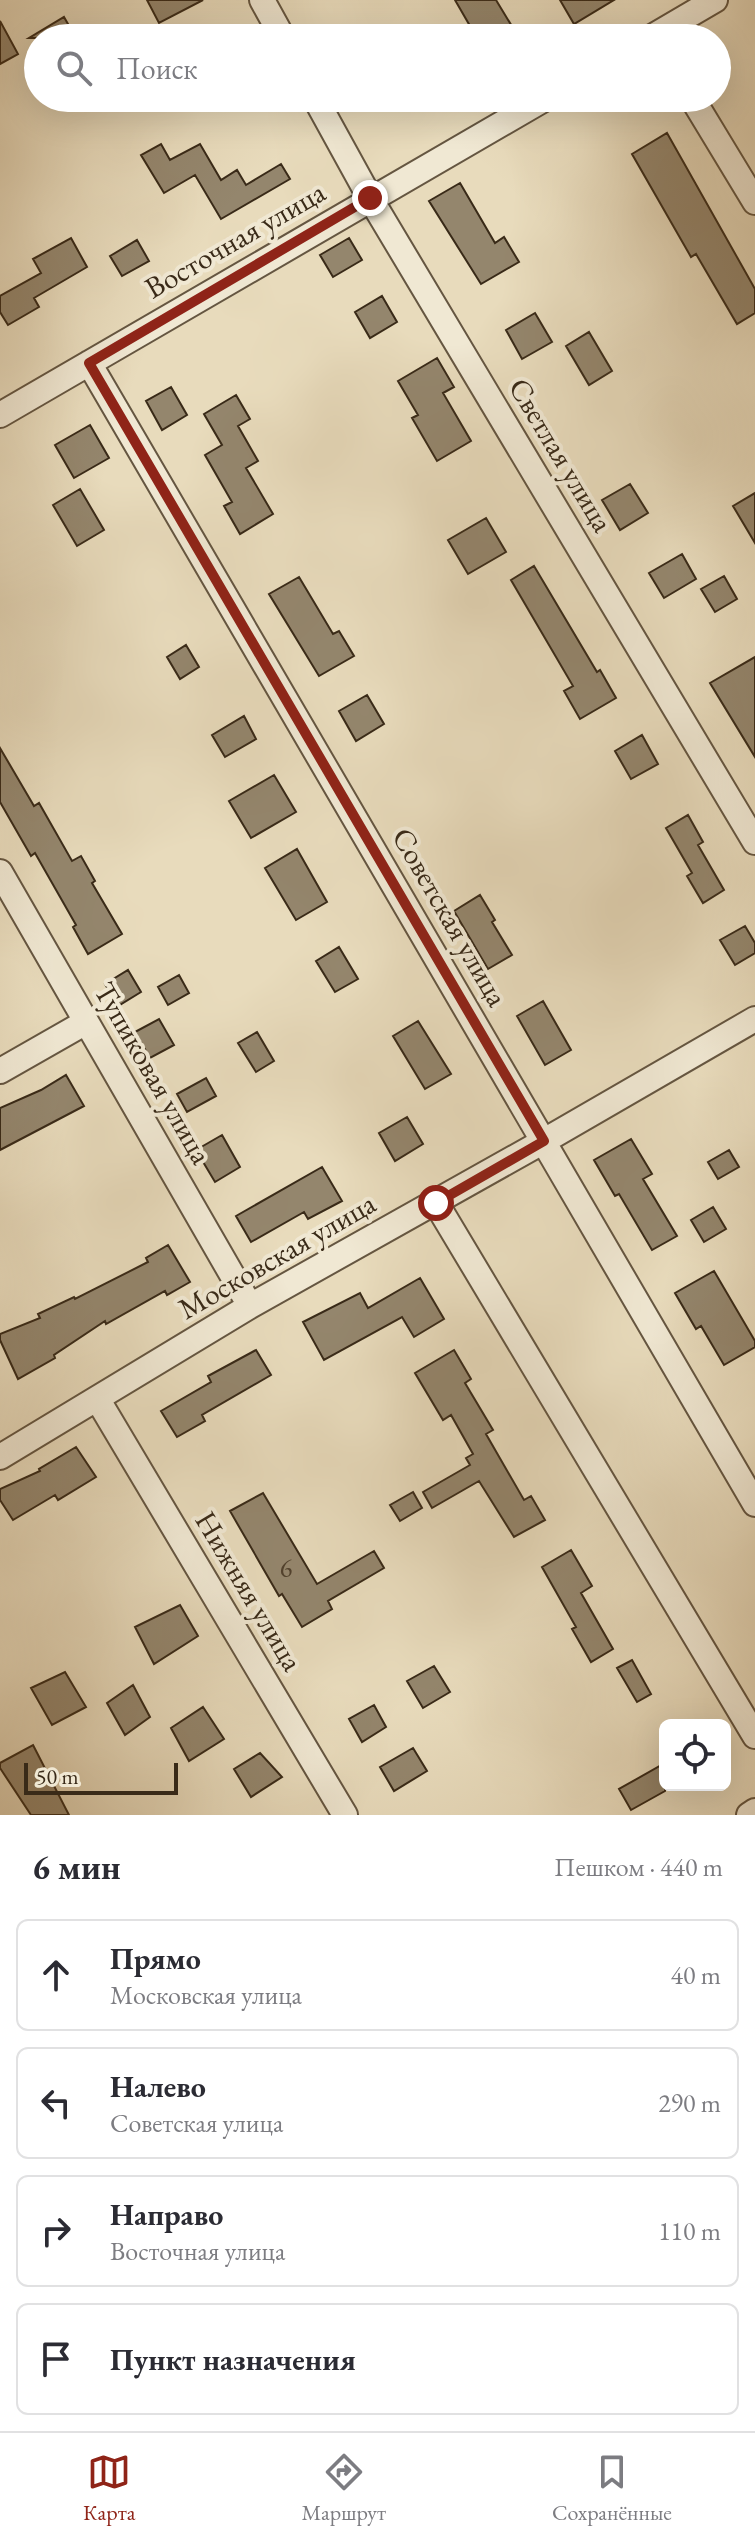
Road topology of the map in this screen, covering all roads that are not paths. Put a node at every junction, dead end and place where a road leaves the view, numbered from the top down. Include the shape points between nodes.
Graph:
1 (262, 0) edge
2 (715, 0) edge
3 (275, 24) edge
4 (675, 24) edge
5 (323, 112) edge
6 (521, 112) edge
7 (700, 112) edge
8 (370, 198) junction
9 (755, 202) edge
10 (89, 363) junction
11 (0, 415) edge
12 (755, 842) edge
13 (0, 872) edge
14 (755, 1019) edge
15 (86, 1022) junction
16 (0, 1071) edge
17 (544, 1141) junction
18 (436, 1203) junction
19 (250, 1306) junction
20 (98, 1400) junction
21 (0, 1457) edge
22 (755, 1504) edge
23 (755, 1736) edge
24 (755, 1811) edge
25 (345, 1815) edge
26 (749, 1815) edge

1 - 3 street
2 - 4 street
5 - 8 street, Светлая улица
6 - 8 street, Восточная улица
7 - 9 street
8 - 10 street, Восточная улица
8 - 12 street, Светлая улица
10 - 11 street, Восточная улица
10 - 17 street, Советская улица
13 - 15 street, Тупиковая улица
14 - 17 street, Московская улица
15 - 16 street
15 - 19 street, Тупиковая улица
17 - 18 street, Московская улица
17 - 22 street, Советская улица
18 - 19 street, Московская улица
18 - 23 street
19 - 20 street, Московская улица
20 - 21 street, Московская улица
20 - 25 street, Нижняя улица
24 - 26 street

